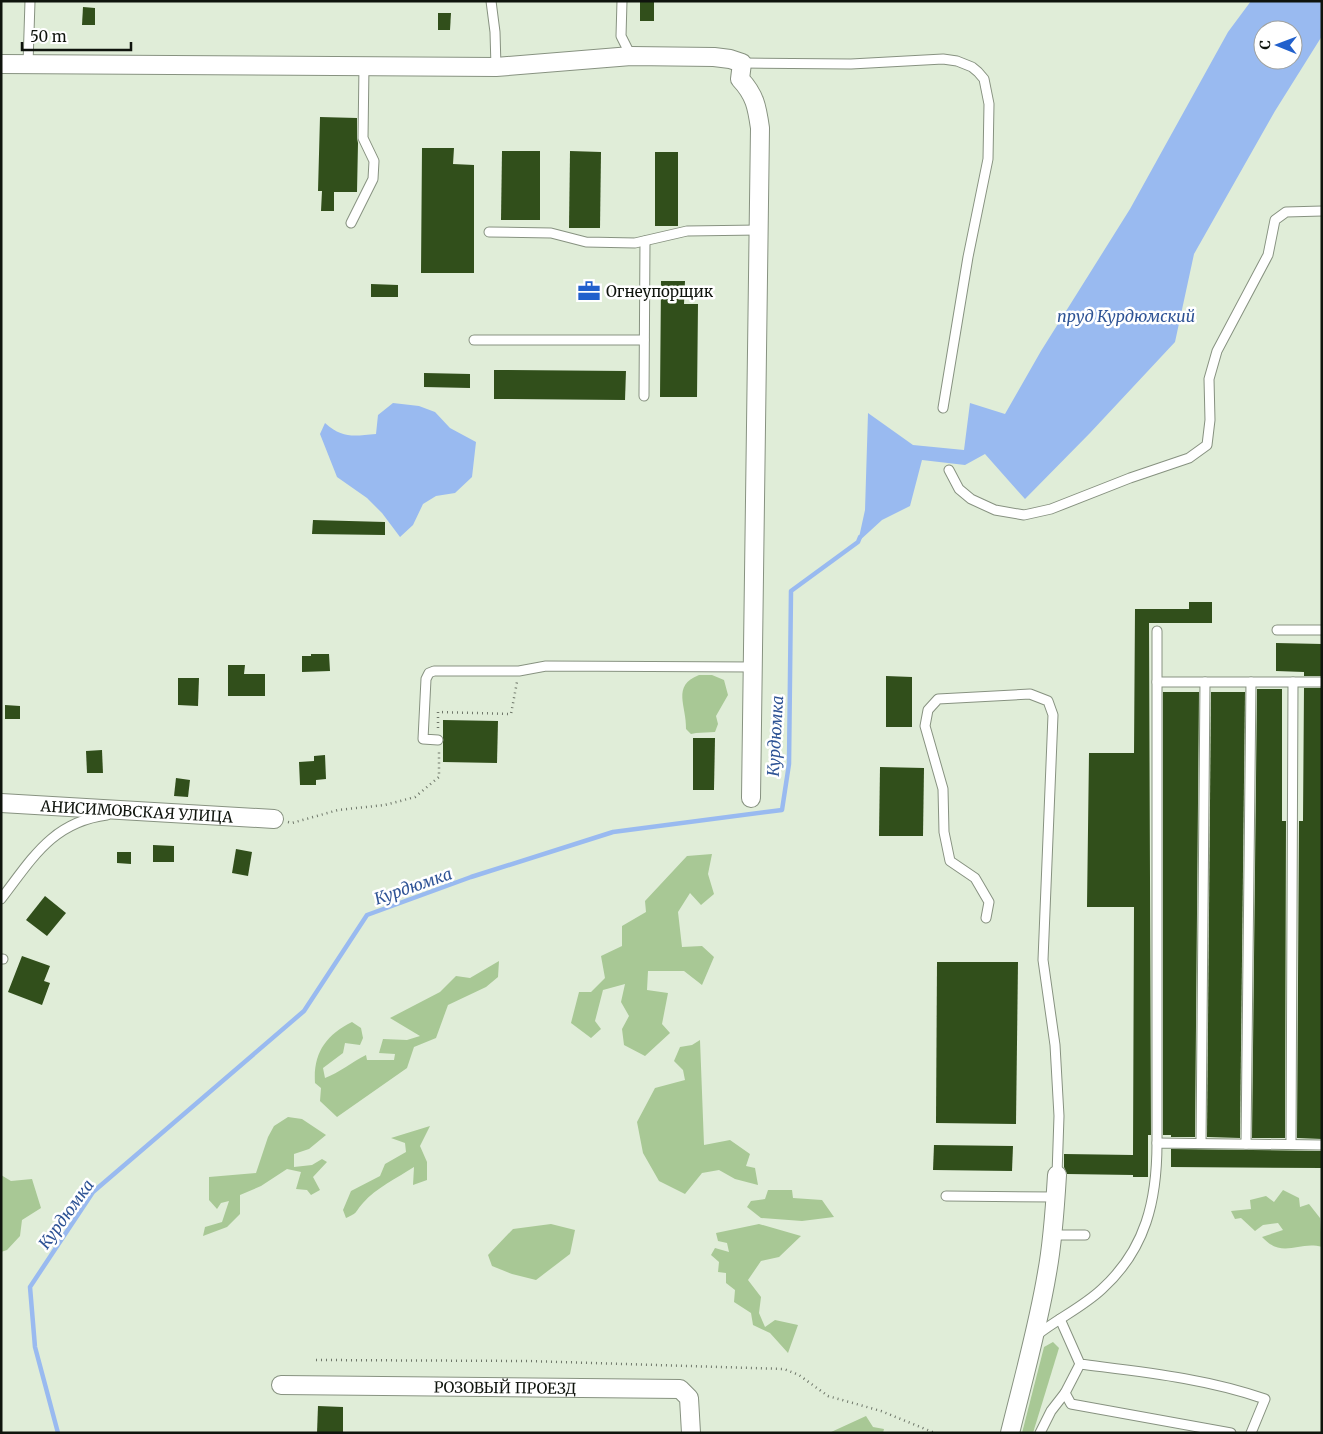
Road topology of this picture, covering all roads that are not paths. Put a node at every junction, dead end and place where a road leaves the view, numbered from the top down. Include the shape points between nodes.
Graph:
1 (30, 1) edge
2 (491, 1) edge
3 (622, 1) edge
4 (631, 56) junction
5 (742, 63) junction
6 (1, 64) edge
7 (28, 64) junction
8 (364, 66) junction
9 (496, 67) junction
10 (1322, 211) edge
11 (352, 223) dead end
12 (759, 230) junction
13 (489, 232) dead end
14 (645, 242) junction
15 (474, 340) dead end
16 (644, 340) junction
17 (644, 396) dead end
18 (943, 408) dead end
19 (949, 470) dead end
20 (1278, 630) dead end
21 (1322, 630) edge
22 (1157, 631) dead end
23 (754, 667) junction
24 (1158, 682) junction
25 (1205, 682) junction
26 (1251, 682) junction
27 (1293, 682) junction
28 (1322, 682) edge
29 (438, 740) road end
30 (751, 798) dead end
31 (1, 803) edge
32 (137, 812) junction
33 (274, 819) road end
34 (1, 899) edge
35 (986, 918) dead end
36 (1157, 1143) junction
37 (1201, 1143) junction
38 (1246, 1144) junction
39 (1292, 1144) junction
40 (1322, 1144) edge
41 (1057, 1175) joint
42 (946, 1196) dead end
43 (1055, 1197) junction
44 (1052, 1235) junction
45 (1085, 1235) dead end
46 (1060, 1318) junction
47 (1034, 1337) junction
48 (1080, 1364) junction
49 (281, 1385) dead end
50 (1065, 1393) junction
51 (691, 1433) edge
52 (1010, 1433) edge
53 (1040, 1433) edge
54 (1231, 1433) edge
55 (1251, 1433) edge

1 - 7 lane
2 - 9 lane
3 - 4 lane via 621,36
4 - 5 street via 714,57
4 - 9 street
5 - 12 street via 740,79 750,90 757,106 760,128
5 - 18 lane via 852,64 943,59 972,67 984,80 989,104 988,159
6 - 7 street
7 - 8 street
8 - 9 street
8 - 11 lane via 363,138 374,161 373,179
10 - 19 lane via 1286,212 1275,220 1268,255 1217,351 1209,379 1207,445 1189,458 1051,509 1024,515 995,510 971,499 959,490
12 - 14 lane via 687,231
12 - 23 street
13 - 14 lane via 551,233 586,242
14 - 16 lane
15 - 16 lane
16 - 17 lane
20 - 21 lane
22 - 24 lane
23 - 29 lane via 546,666 519,670 434,671 426,679 423,739
23 - 30 street
24 - 25 lane
24 - 36 lane
25 - 26 lane
25 - 37 lane
26 - 27 lane
26 - 38 lane
27 - 28 lane
27 - 39 lane
31 - 32 street, АНИСИМОВСКАЯ УЛИЦА
32 - 33 street, АНИСИМОВСКАЯ УЛИЦА
32 - 34 lane via 102,816 57,832 40,848
35 - 41 lane via 989,902 975,878 950,861 944,832 943,789 926,726 928,710 938,699 1030,694 1048,701 1054,715 1043,960 1055,1044
36 - 37 lane
36 - 46 lane via 1154,1197 1146,1226 1134,1250 1121,1270 1101,1290
37 - 38 lane
38 - 39 lane
39 - 40 lane
41 - 43 street
42 - 43 lane
43 - 44 street
44 - 45 lane
44 - 47 street
46 - 47 lane
46 - 48 lane
47 - 52 street
48 - 50 lane
48 - 55 lane via 1169,1375 1265,1399
49 - 51 street, РОЗОВЫЙ ПРОЕЗД via 680,1388 688,1398
50 - 53 lane
50 - 54 lane via 1071,1404

